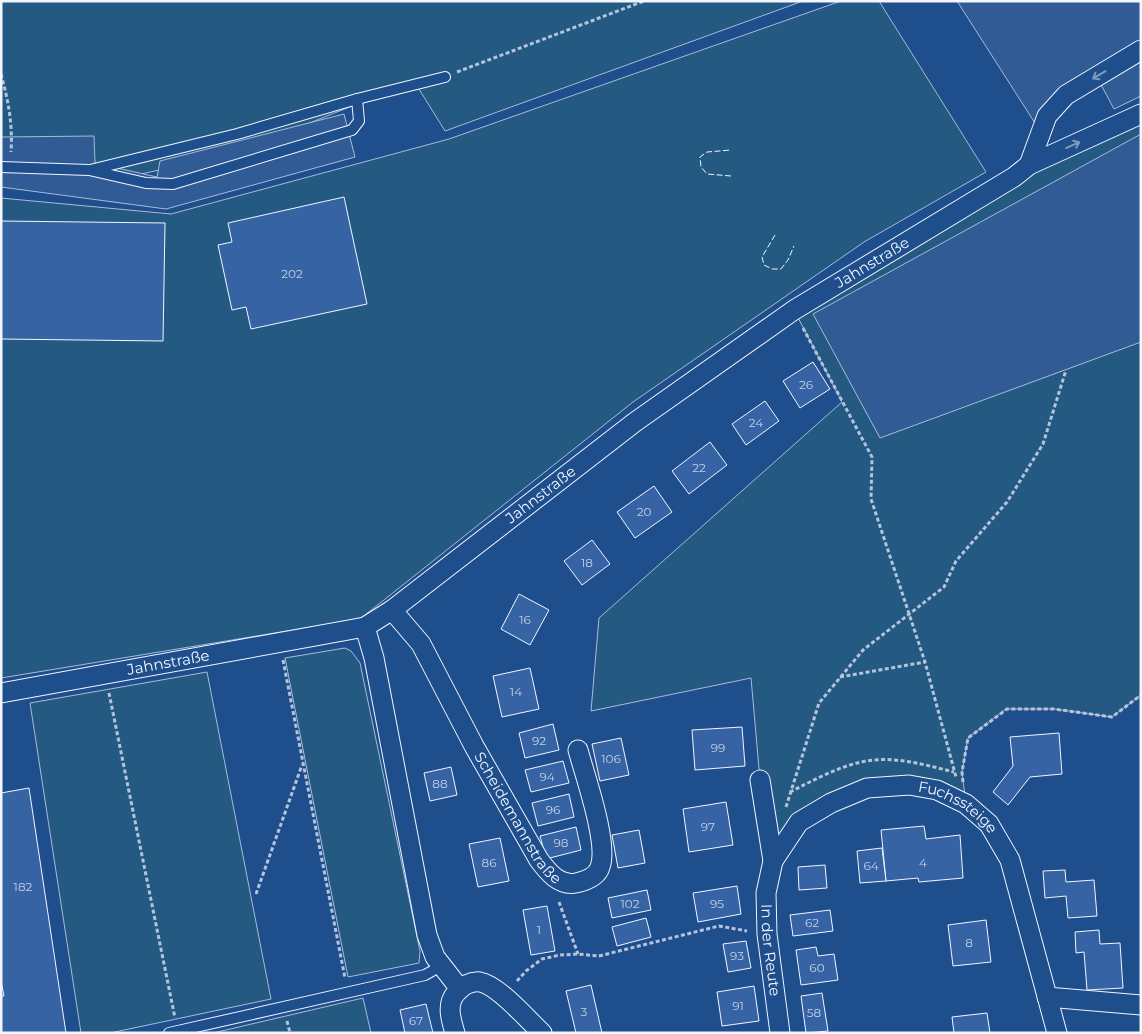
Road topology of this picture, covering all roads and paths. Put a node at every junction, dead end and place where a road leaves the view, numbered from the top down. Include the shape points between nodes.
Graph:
1 (644, 1) edge
2 (1141, 50) edge
3 (1, 74) edge
4 (445, 77) joint
5 (2, 82) edge
6 (357, 99) junction
7 (1141, 114) edge
8 (1029, 165) junction
9 (6, 167) edge
10 (89, 170) junction
11 (794, 310) junction
12 (1066, 370) dead end
13 (392, 610) junction
14 (908, 613) junction
15 (365, 627) junction
16 (279, 643) junction
17 (925, 662) junction
18 (105, 673) junction
19 (840, 678) junction
20 (1, 693) edge
21 (1141, 695) edge
22 (578, 750) dead end
23 (303, 765) junction
24 (760, 780) dead end
25 (966, 804) junction
26 (785, 809) dead end
27 (773, 861) junction
28 (549, 873) junction
29 (256, 894) dead end
30 (767, 934) junction
31 (578, 954) junction
32 (441, 966) junction
33 (460, 989) junction
34 (348, 993) junction
35 (504, 997) junction
36 (1047, 997) junction
37 (1141, 1005) edge
38 (173, 1032) edge
39 (1057, 1032) edge
40 (455, 1033) edge
41 (542, 1033) edge
42 (780, 1033) edge

1 - 4 path
2 -> 8 street via 1066,94 1046,116
3 - 5 path
4 - 6 lane
5 - 9 path via 9,102 12,133
6 - 10 lane via 281,122
6 - 10 lane via 359,121 352,130 173,184 146,183
8 -> 7 street, Jahnstraße
8 - 11 street, Jahnstraße
9 - 10 lane
11 - 13 street, Jahnstraße via 635,422
11 - 14 path via 872,457 871,499
12 - 14 path via 1043,444 1006,502 956,561 944,587
13 - 15 street, Jahnstraße
13 - 28 street, Scheidemannstraße via 421,644 474,746
14 - 17 path
14 - 19 path via 863,650
15 - 16 street, Jahnstraße
15 - 32 street via 374,658 424,921 430,946
16 - 18 street, Jahnstraße
16 - 23 path
17 - 19 path
17 - 25 path via 954,772
18 - 20 street, Jahnstraße
18 - 38 path
19 - 26 path via 819,703
21 - 25 path via 1112,717 1054,709 1006,709 968,738 962,772
22 - 28 street, Scheidemannstraße via 600,833 603,854 600,868 594,876 573,884
23 - 29 path
23 - 34 path
24 - 27 street, In der Reute
25 - 27 street, Fuchssteige via 937,790 909,784 867,788 799,822
25 - 36 street, Fuchssteige via 989,824 1010,860
27 - 30 street, In der Reute via 766,893
28 - 31 path
30 - 31 path via 719,926 599,956
30 - 42 street, In der Reute
31 - 35 path via 542,959 526,971
32 - 33 street
32 - 34 lane via 426,975
33 - 35 street via 479,982
33 - 40 street via 454,994 450,1006
34 - 38 lane
35 - 41 street
36 - 37 street
36 - 39 street, Fuchssteige

